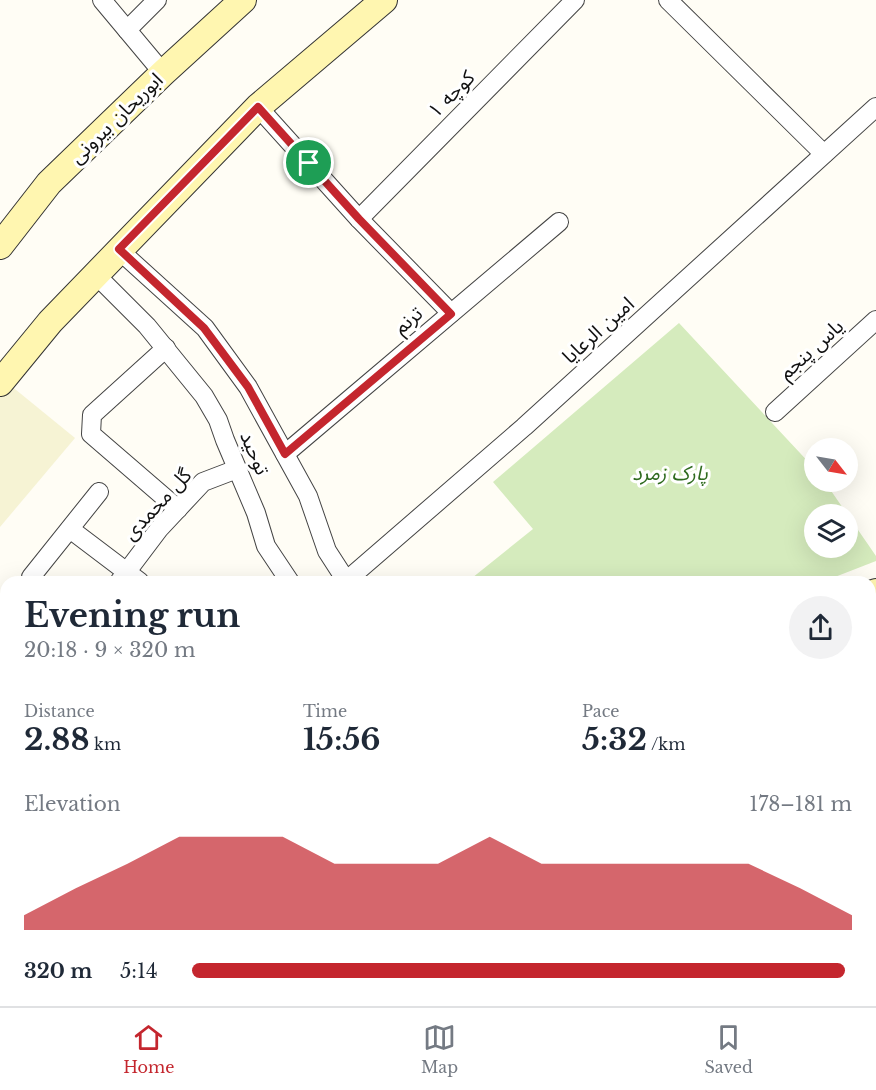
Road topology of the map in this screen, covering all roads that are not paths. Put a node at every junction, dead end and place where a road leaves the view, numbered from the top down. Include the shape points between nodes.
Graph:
1 (102, 0) edge
2 (157, 0) edge
3 (243, 0) edge
4 (384, 0) edge
5 (575, 0) edge
6 (668, 0) edge
7 (127, 30) junction
8 (163, 73) junction
9 (258, 107) junction
10 (876, 107) edge
11 (824, 154) junction
12 (359, 219) junction
13 (559, 222) dead end
14 (0, 246) edge
15 (119, 249) junction
16 (96, 275) junction
17 (451, 314) junction
18 (876, 320) edge
19 (166, 348) junction
20 (0, 383) edge
21 (775, 412) dead end
22 (285, 454) junction
23 (237, 469) junction
24 (99, 492) dead end
25 (178, 509) junction
26 (70, 529) junction
27 (32, 576) edge
28 (127, 576) edge
29 (130, 576) edge
30 (286, 576) edge
31 (343, 576) edge
32 (352, 576) edge

1 - 7 street
2 - 7 street
3 - 8 main road, ابوریحان بیرونی
4 - 9 main road
5 - 12 street, کوچه ۱
6 - 11 street
7 - 8 street
8 - 14 main road, ابوریحان بیرونی via 49,183
9 - 12 street
9 - 15 main road
10 - 11 street, امین الرعایا
11 - 32 street, امین الرعایا via 524,427
12 - 17 street
13 - 17 street, ترنم
15 - 16 main road
15 - 22 street via 204,328 248,387
16 - 19 street, توحید
16 - 20 main road via 50,322
17 - 22 street, ترنم
18 - 21 street, یاس پنجم
19 - 23 street, توحید via 204,396
19 - 25 street via 92,415 91,434
22 - 31 street via 308,496 327,551
23 - 25 street, گل محمدی via 203,483
23 - 30 street, توحید via 266,546
24 - 26 street
25 - 29 street, گل محمدی via 159,530
26 - 27 street
26 - 28 street

